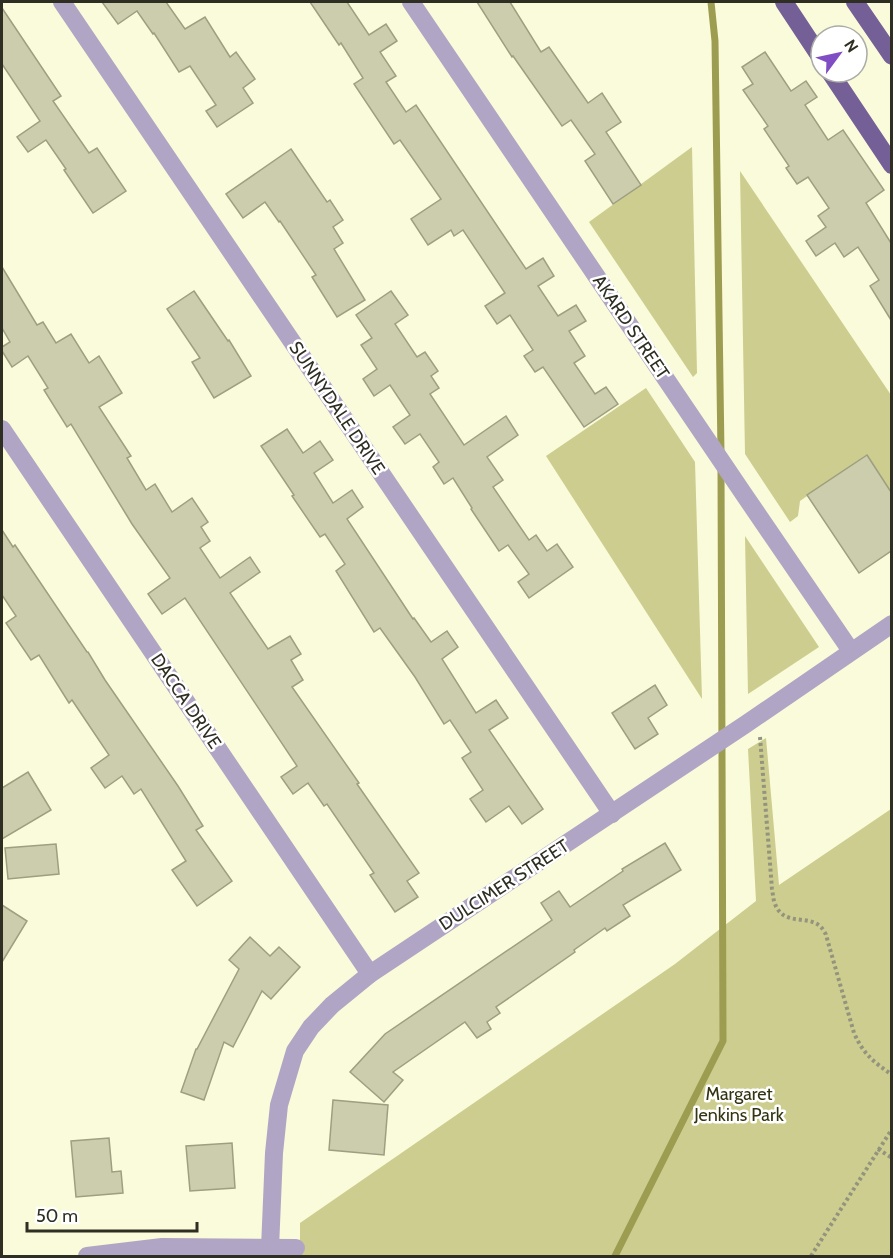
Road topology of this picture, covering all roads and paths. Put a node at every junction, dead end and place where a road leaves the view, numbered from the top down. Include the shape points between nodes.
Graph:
1 (62, 2) edge
2 (411, 2) edge
3 (784, 2) edge
4 (855, 2) edge
5 (809, 40) edge
6 (891, 56) edge
7 (838, 84) edge
8 (891, 165) edge
9 (2, 429) edge
10 (891, 624) edge
11 (851, 651) junction
12 (752, 720) junction
13 (612, 814) junction
14 (370, 974) junction
15 (891, 1075) edge
16 (891, 1128) edge
17 (878, 1149) junction
18 (891, 1158) edge
19 (270, 1248) junction
20 (296, 1248) dead end
21 (87, 1257) edge
22 (811, 1257) edge

1 - 13 street, SUNNYDALE DRIVE
2 - 11 street, AKARD STREET
3 - 5 main road
4 - 6 main road
7 - 8 main road
9 - 14 street, DACCA DRIVE
10 - 11 street, DULCIMER STREET
11 - 12 street, DULCIMER STREET
12 - 13 street, DULCIMER STREET
12 - 15 path via 775,905 792,919 822,927 854,1033 872,1061
13 - 14 street, DULCIMER STREET
14 - 19 street, DULCIMER STREET via 332,1005 295,1051 279,1105
16 - 17 path
17 - 18 path
17 - 22 path
19 - 20 street
19 - 21 street via 162,1247

